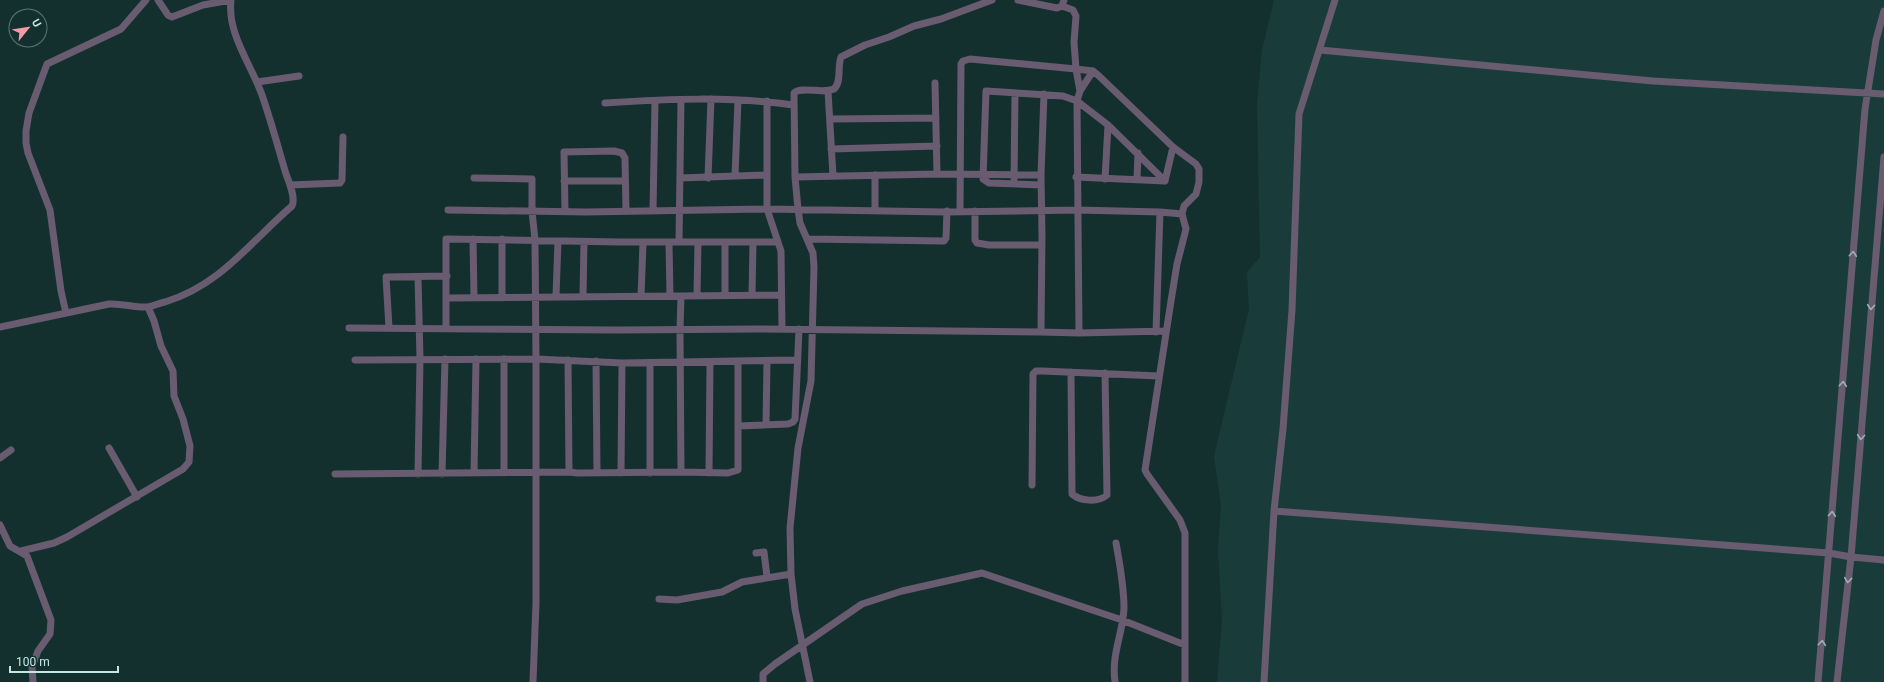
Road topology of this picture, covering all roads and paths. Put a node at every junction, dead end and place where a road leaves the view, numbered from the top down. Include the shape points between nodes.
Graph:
1 (146, 0) edge
2 (158, 0) edge
3 (231, 0) edge
4 (992, 0) edge
5 (1018, 0) edge
6 (1335, 0) edge
7 (1063, 3) edge
8 (1884, 11) edge
9 (1320, 50) junction
10 (1076, 70) junction
11 (1093, 72) junction
12 (299, 76) dead end
13 (256, 82) junction
14 (935, 83) dead end
15 (1080, 91) junction
16 (828, 92) junction
17 (1867, 92) junction
18 (1015, 93) junction
19 (1044, 94) junction
20 (1884, 94) edge
21 (711, 99) junction
22 (793, 99) junction
23 (681, 100) junction
24 (738, 100) junction
25 (1077, 100) junction
26 (655, 101) junction
27 (767, 101) junction
28 (605, 103) dead end
29 (936, 118) junction
30 (830, 119) junction
31 (1108, 125) junction
32 (343, 137) dead end
33 (937, 146) junction
34 (1173, 147) junction
35 (831, 149) junction
36 (1138, 153) junction
37 (1884, 157) edge
38 (1014, 173) junction
39 (937, 174) junction
40 (959, 174) junction
41 (983, 174) junction
42 (1041, 174) junction
43 (767, 175) junction
44 (735, 176) junction
45 (832, 176) junction
46 (875, 176) junction
47 (795, 177) junction
48 (1076, 177) junction
49 (474, 178) dead end
50 (680, 178) junction
51 (708, 178) junction
52 (1106, 178) junction
53 (1137, 178) junction
54 (564, 181) junction
55 (624, 181) junction
56 (1165, 181) junction
57 (1014, 184) junction
58 (1041, 185) junction
59 (290, 186) junction
60 (766, 209) junction
61 (448, 210) dead end
62 (679, 210) junction
63 (798, 210) junction
64 (1042, 210) junction
65 (1077, 210) junction
66 (532, 211) junction
67 (626, 211) junction
68 (653, 211) junction
69 (874, 211) junction
70 (947, 211) junction
71 (960, 211) junction
72 (975, 211) junction
73 (564, 212) junction
74 (1160, 212) junction
75 (1182, 214) junction
76 (473, 239) junction
77 (502, 239) junction
78 (809, 239) junction
79 (535, 240) junction
80 (558, 241) junction
81 (584, 242) junction
82 (668, 242) junction
83 (679, 242) junction
84 (698, 242) junction
85 (725, 242) junction
86 (753, 242) junction
87 (778, 242) junction
88 (643, 243) junction
89 (1042, 245) junction
90 (447, 276) junction
91 (418, 277) junction
92 (752, 295) junction
93 (781, 295) junction
94 (556, 296) junction
95 (584, 296) junction
96 (642, 296) junction
97 (670, 296) junction
98 (681, 296) junction
99 (697, 296) junction
100 (725, 296) junction
101 (474, 297) junction
102 (447, 298) junction
103 (502, 298) junction
104 (535, 298) junction
105 (148, 307) junction
106 (66, 313) junction
107 (0, 327) edge
108 (349, 328) dead end
109 (388, 328) junction
110 (420, 328) junction
111 (446, 328) junction
112 (536, 328) junction
113 (782, 329) junction
114 (799, 329) junction
115 (812, 329) junction
116 (680, 330) junction
117 (1166, 331) junction
118 (1041, 332) junction
119 (1156, 332) junction
120 (1079, 333) junction
121 (420, 359) junction
122 (445, 359) junction
123 (476, 359) junction
124 (504, 359) junction
125 (536, 359) junction
126 (355, 360) dead end
127 (568, 360) junction
128 (798, 360) junction
129 (596, 361) junction
130 (766, 361) junction
131 (680, 362) junction
132 (710, 362) junction
133 (738, 362) junction
134 (622, 363) junction
135 (650, 363) junction
136 (1071, 372) junction
137 (1105, 373) junction
138 (1159, 376) junction
139 (766, 425) junction
140 (738, 426) junction
141 (109, 448) dead end
142 (11, 450) dead end
143 (0, 458) edge
144 (569, 472) junction
145 (597, 472) junction
146 (681, 472) junction
147 (504, 473) junction
148 (535, 473) junction
149 (621, 473) junction
150 (650, 473) junction
151 (709, 473) junction
152 (335, 474) dead end
153 (418, 474) junction
154 (442, 474) junction
155 (474, 474) junction
156 (1032, 485) dead end
157 (137, 497) junction
158 (1274, 511) junction
159 (0, 525) edge
160 (1116, 543) dead end
161 (21, 551) junction
162 (756, 553) dead end
163 (1829, 554) junction
164 (1851, 557) junction
165 (1884, 560) edge
166 (791, 574) junction
167 (767, 577) junction
168 (659, 599) dead end
169 (1122, 620) junction
170 (802, 645) junction
171 (1186, 645) junction
172 (33, 682) edge
173 (534, 682) edge
174 (763, 682) edge
175 (810, 682) edge
176 (1115, 682) edge
177 (1185, 682) edge
178 (1264, 682) edge
179 (1818, 682) edge
180 (1837, 682) edge

1 - 106 street via 120,29 47,64 29,113 26,131 28,153 50,210
2 - 3 street via 172,17 203,5
3 - 13 street via 230,10 239,46
4 - 16 street via 914,26 843,55 839,65 837,86
5 - 7 street via 1053,8
6 - 9 street
7 - 10 street via 1073,10 1076,16
8 - 17 street
9 - 17 street via 1653,81
9 - 158 street via 1299,114 1292,310
10 - 11 street
10 - 15 street
10 - 40 street via 970,59 963,61
11 - 15 street
11 - 34 street
12 - 13 street
13 - 59 street via 273,127
14 - 29 street
15 - 25 street
16 - 22 street via 799,90
16 - 30 street
17 - 20 street
163 -> 17 street
18 - 19 street
18 - 38 street
18 - 41 street via 987,90 985,92
19 - 25 street
19 - 42 street
21 - 23 street
21 - 24 street
21 - 51 street
22 - 27 street
22 - 47 street
23 - 26 street
23 - 50 street
24 - 27 street
24 - 44 street
25 - 31 street
25 - 48 street
26 - 28 street
26 - 68 street
27 - 43 street
29 - 30 street
29 - 33 street
30 - 35 street
31 - 36 street
31 - 52 street
32 - 59 street via 340,183
33 - 35 street
33 - 39 street
34 - 56 street
34 - 75 street via 1196,164 1199,170 1199,187 1184,206
35 - 45 street
36 - 53 street
36 - 56 street
37 -> 164 street
38 - 41 street
38 - 42 street
38 - 57 street
39 - 40 street
39 - 46 street
40 - 41 street
40 - 71 street
41 - 57 street via 986,182
42 - 58 street
43 - 44 street
43 - 60 street
44 - 51 street
45 - 46 street
45 - 47 street
46 - 69 street
47 - 63 street
48 - 52 street
48 - 65 street
49 - 66 street via 532,179
50 - 51 street
50 - 62 street
52 - 53 street
53 - 56 street
54 - 55 street
54 - 55 street via 564,152 614,151 624,156
54 - 73 street
55 - 67 street
57 - 58 street
58 - 64 street
59 - 105 street via 294,203 292,206 230,266 195,291
60 - 62 street
60 - 63 street
60 - 87 street
61 - 66 street
62 - 68 street
62 - 83 street
63 - 69 street
63 - 78 street via 800,223
64 - 65 street
64 - 72 street
64 - 89 street
65 - 74 street
65 - 120 street
66 - 73 street
66 - 79 street
67 - 68 street
67 - 73 street
69 - 70 street
70 - 71 street
70 - 78 street via 944,241
71 - 72 street
72 - 89 street via 976,243
74 - 75 street
74 - 119 street
75 - 117 street via 1186,229 1177,264
76 - 77 street
76 - 90 street via 446,239
76 - 101 street
77 - 79 street
77 - 103 street
78 - 115 street via 814,267
79 - 80 street
79 - 104 street
80 - 81 street
80 - 94 street
81 - 88 street
81 - 95 street
82 - 83 street
82 - 88 street
82 - 97 street
83 - 84 street
84 - 85 street
84 - 99 street
85 - 86 street
85 - 100 street
86 - 87 street
86 - 92 street
87 - 93 street via 781,251
88 - 96 street
89 - 118 street
90 - 91 street
90 - 102 street
91 - 109 street via 386,277
91 - 110 street
92 - 93 street
92 - 100 street
93 - 113 street
94 - 95 street
94 - 104 street
95 - 96 street
96 - 97 street
97 - 98 street
98 - 99 street
98 - 116 street
99 - 100 street
101 - 102 street
101 - 103 street
102 - 111 street
103 - 104 street
104 - 112 street
105 - 106 street via 116,303
105 - 157 street via 173,371 174,396 189,439 190,451 185,467
106 - 107 street
108 - 109 street
109 - 110 street
110 - 111 street
110 - 121 street
111 - 112 street
112 - 116 street
112 - 125 street
113 - 114 street
113 - 116 street
114 - 115 street
114 - 128 street
115 - 118 street
115 - 166 street via 811,380 798,448 790,528
116 - 131 street
117 - 119 street
117 - 138 street
118 - 120 street
119 - 120 street
121 - 122 street
121 - 126 street
121 - 153 street
122 - 123 street
122 - 154 street
123 - 124 street
123 - 155 street
124 - 125 street
124 - 147 street
125 - 127 street
125 - 148 street
127 - 129 street
127 - 144 street
128 - 130 street
128 - 139 street via 795,419 788,424
129 - 134 street
129 - 145 street
130 - 133 street
130 - 139 street
131 - 132 street
131 - 135 street
131 - 146 street
132 - 133 street
132 - 151 street
133 - 140 street
134 - 135 street
134 - 149 street
135 - 150 street
136 - 137 street
136 - 137 street via 1072,494 1090,500 1107,495
136 - 156 street via 1036,371 1033,374
137 - 138 street
138 - 171 street via 1146,470 1180,520 1185,533
139 - 140 street
140 - 151 street via 738,470
141 - 157 street
142 - 143 street
144 - 145 street
144 - 148 street
145 - 149 street
146 - 150 street
146 - 151 street
147 - 148 street
147 - 155 street
148 - 173 street
149 - 150 street
152 - 153 street
153 - 154 street
154 - 155 street
157 - 161 street via 60,541
158 - 163 street
158 - 178 street
159 - 161 street via 10,546
160 - 169 street via 1123,590
161 - 172 street via 28,559 51,620 50,634 40,647 32,667
162 - 167 street via 764,552
163 - 164 street
179 -> 163 street
164 - 165 street
164 -> 180 street
166 - 167 street
166 - 170 street
167 - 168 street via 739,583 722,592 677,600
169 - 170 street via 982,573 902,591 862,604
169 - 171 street
169 - 176 street via 1115,654
170 - 174 street via 766,671 763,674
170 - 175 street
171 - 177 street

